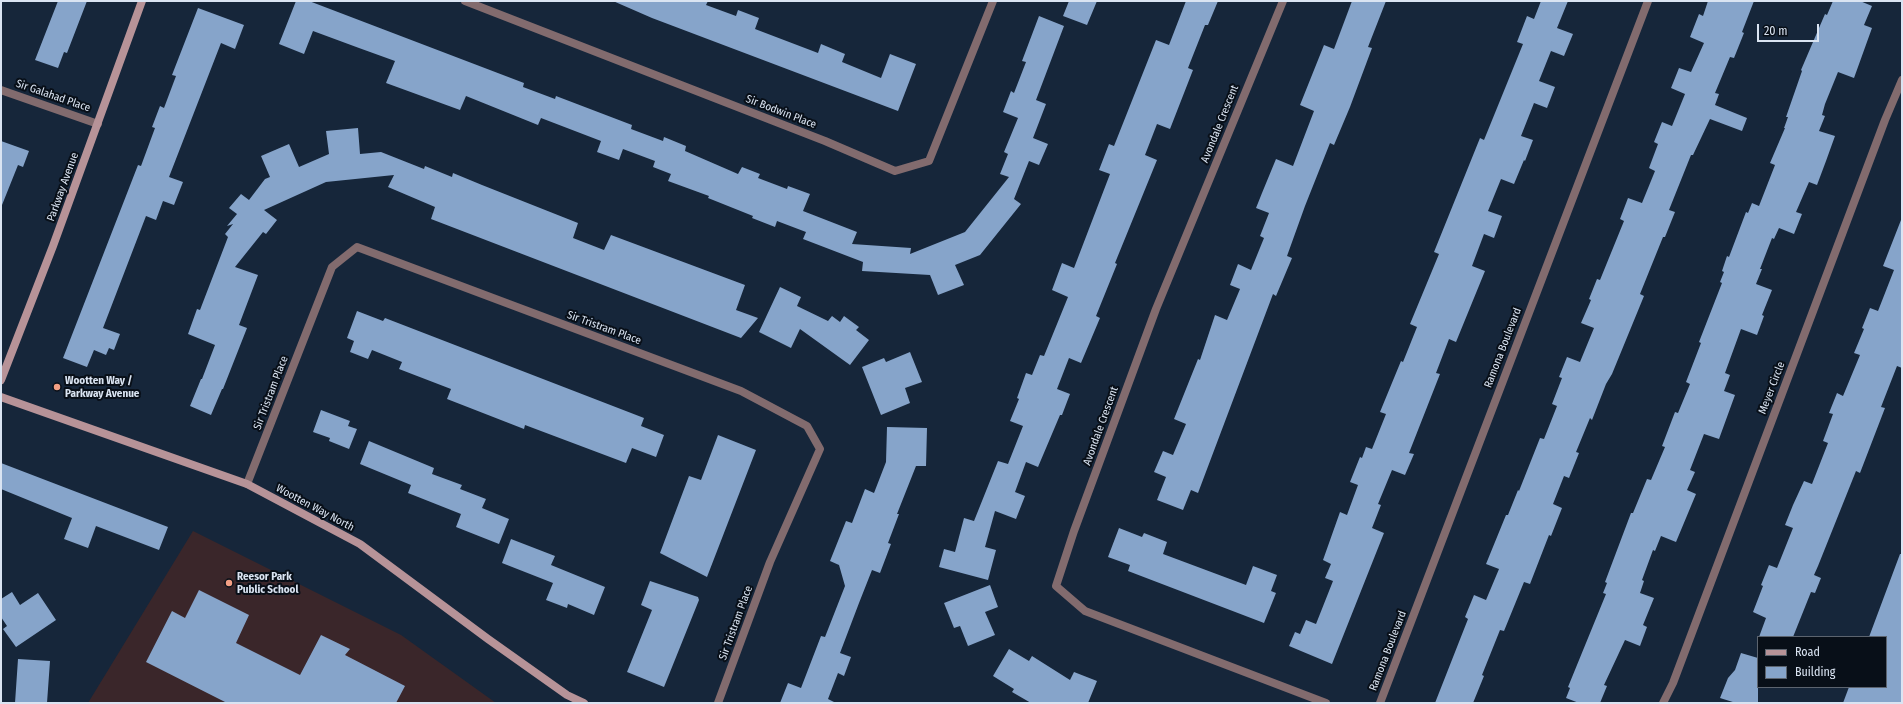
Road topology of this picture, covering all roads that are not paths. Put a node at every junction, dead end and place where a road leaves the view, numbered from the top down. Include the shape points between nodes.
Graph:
1 (142, 1) edge
2 (464, 1) edge
3 (993, 1) edge
4 (1283, 1) edge
5 (1648, 1) edge
6 (1902, 80) edge
7 (1, 90) edge
8 (98, 124) junction
9 (1, 380) edge
10 (1, 397) edge
11 (247, 484) junction
12 (584, 703) edge
13 (718, 703) edge
14 (1326, 703) edge
15 (1380, 703) edge
16 (1663, 703) edge

1 - 8 street, Parkway Avenue
2 - 3 street, Sir Bodwin Place via 818,138 895,171 929,162
4 - 14 street, Avondale Crescent via 1156,309 1056,586 1085,611
5 - 15 street, Ramona Boulevard
6 - 16 street, Meyer Circle via 1673,683
7 - 8 street, Sir Galahad Place
8 - 9 street, Parkway Avenue
10 - 11 street, Wootten Way North
11 - 12 street, Wootten Way North via 360,544 488,639 567,695
11 - 13 street, Sir Tristram Place via 332,266 357,247 741,391 807,426 820,449 770,562

